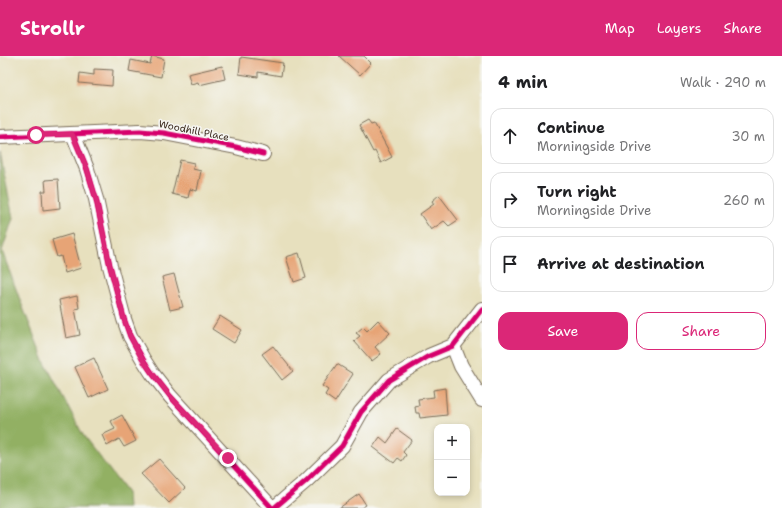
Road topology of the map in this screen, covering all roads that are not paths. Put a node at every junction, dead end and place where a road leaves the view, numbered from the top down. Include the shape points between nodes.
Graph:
1 (72, 134) junction
2 (0, 137) edge
3 (263, 154) dead end
4 (482, 309) edge
5 (453, 346) junction
6 (482, 400) edge
7 (273, 508) edge

1 - 2 street, Woodhill Place
1 - 3 street, Woodhill Place via 140,131 164,133
1 - 7 street via 96,199 124,319 142,359 170,396
4 - 5 street
5 - 6 street via 461,366
5 - 7 street via 429,356 389,380 362,412 342,446

